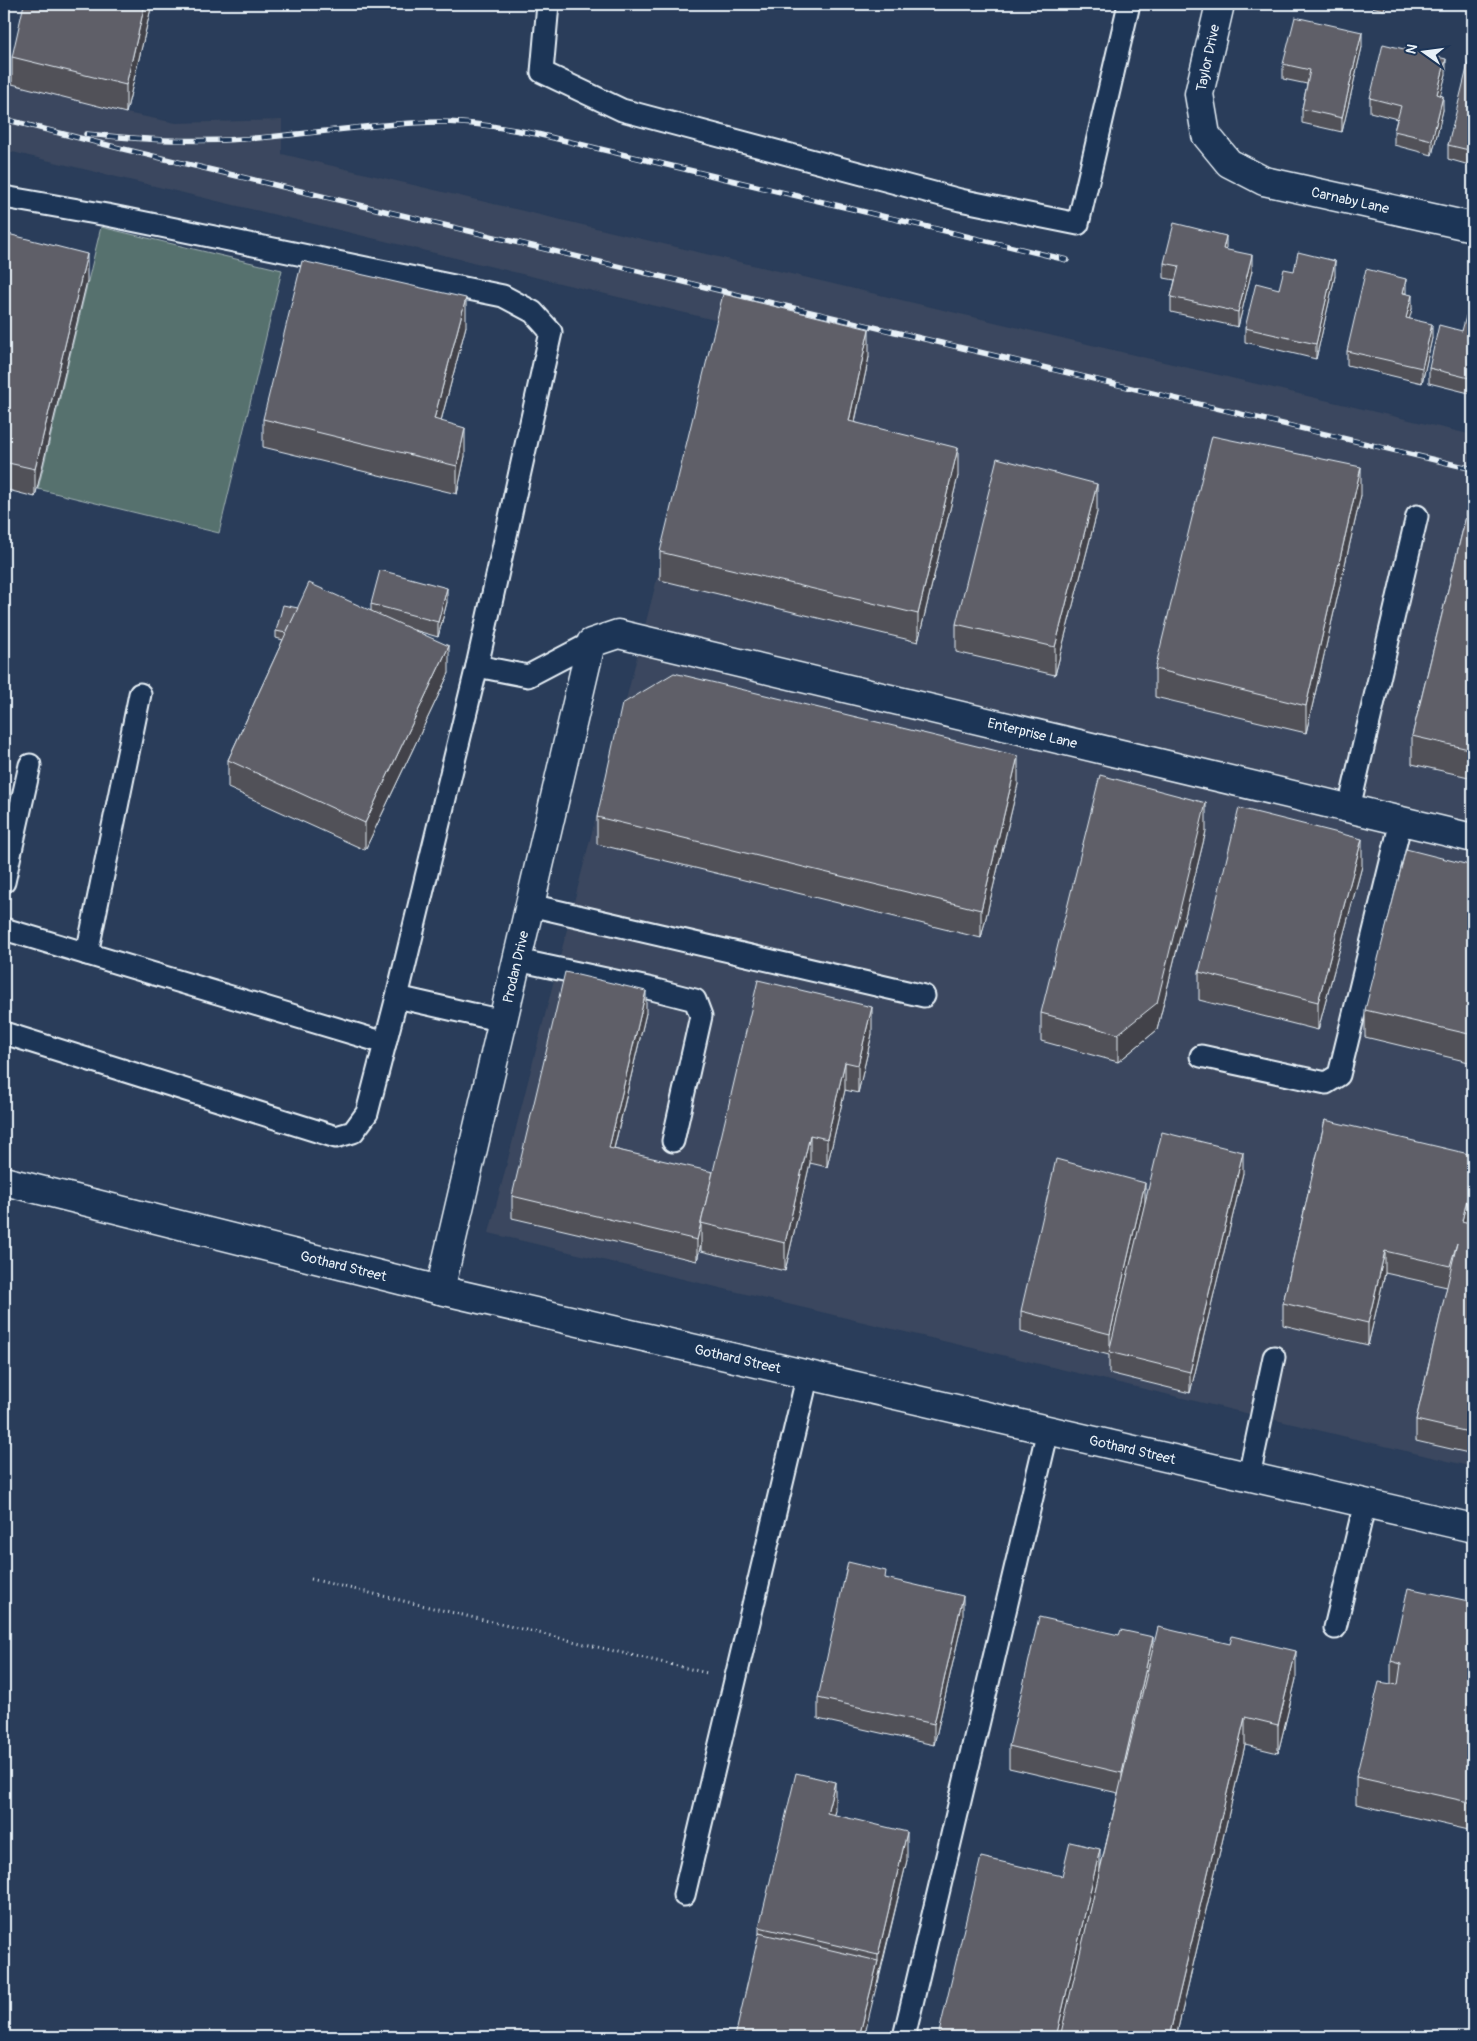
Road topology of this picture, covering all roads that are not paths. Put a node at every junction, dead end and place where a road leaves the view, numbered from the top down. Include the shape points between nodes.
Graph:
1 (548, 4) edge
2 (1128, 4) edge
3 (1220, 4) edge
4 (1228, 163) joint
5 (4, 197) edge
6 (1473, 227) edge
7 (1417, 516) dead end
8 (591, 643) junction
9 (477, 666) junction
10 (140, 694) dead end
11 (30, 765) dead end
12 (1349, 808) junction
13 (1401, 821) junction
14 (1473, 838) edge
15 (4, 882) edge
16 (530, 905) junction
17 (4, 929) edge
18 (87, 954) junction
19 (517, 960) junction
20 (924, 996) dead end
21 (397, 997) junction
22 (503, 1020) junction
23 (4, 1033) edge
24 (384, 1044) junction
25 (1201, 1056) dead end
26 (673, 1141) dead end
27 (4, 1182) edge
28 (440, 1290) junction
29 (1274, 1357) dead end
30 (808, 1374) junction
31 (1048, 1430) junction
32 (1249, 1476) junction
33 (1365, 1503) junction
34 (1473, 1528) edge
35 (1335, 1628) dead end
36 (684, 1895) dead end
37 (904, 2037) edge

1 - 2 lane via 542,72 622,110 960,200 1078,224
3 - 4 street, Taylor Drive via 1199,94 1206,135
4 - 6 street, Carnaby Lane via 1264,182
5 - 9 lane via 504,296 533,312 550,332
7 - 12 lane
8 - 9 lane via 528,676
8 - 12 street, Enterprise Lane via 618,634
8 - 16 street, Prodan Drive
9 - 21 lane
10 - 18 lane
11 - 15 lane
12 - 13 street, Enterprise Lane
13 - 14 street, Enterprise Lane
13 - 25 lane via 1339,1075 1326,1084
16 - 19 street, Prodan Drive
16 - 20 lane
17 - 18 lane
18 - 24 lane
19 - 22 street, Prodan Drive
19 - 26 lane via 695,1000 701,1016
21 - 22 lane
21 - 24 lane
22 - 28 street, Prodan Drive
23 - 24 lane via 336,1137 353,1132 367,1113
27 - 28 street, Gothard Street
28 - 30 street, Gothard Street
29 - 32 lane
30 - 31 street, Gothard Street
30 - 36 lane
31 - 32 street, Gothard Street
31 - 37 lane
32 - 33 street, Gothard Street
33 - 34 street, Gothard Street
33 - 35 lane

